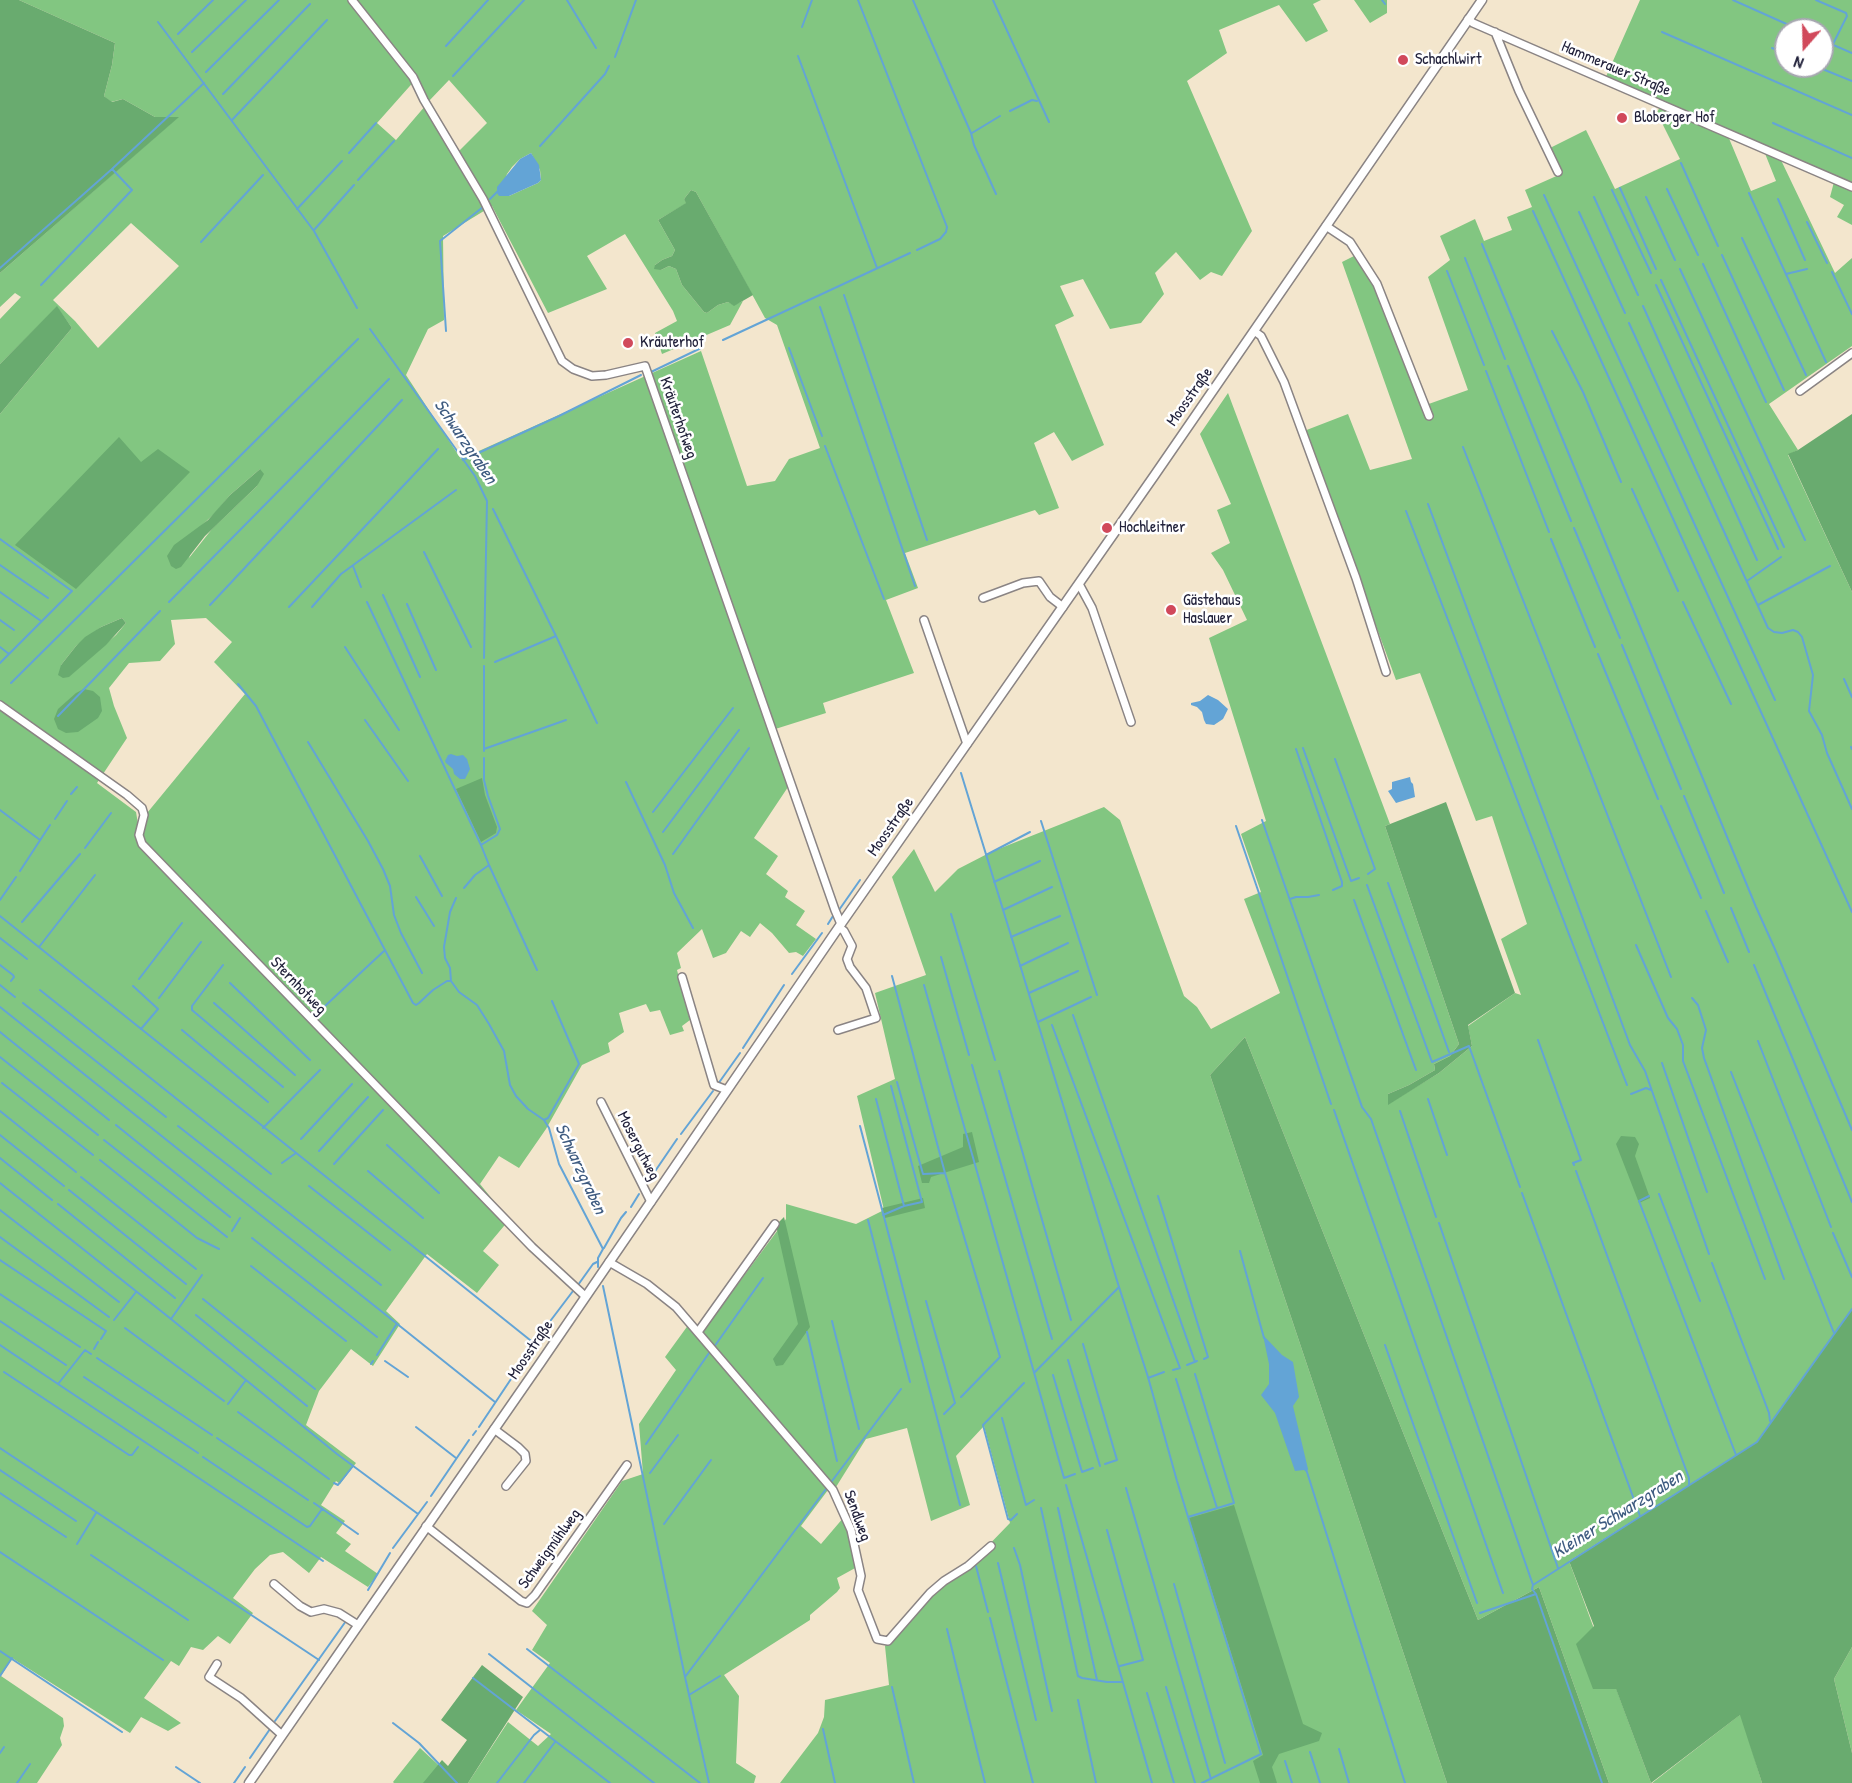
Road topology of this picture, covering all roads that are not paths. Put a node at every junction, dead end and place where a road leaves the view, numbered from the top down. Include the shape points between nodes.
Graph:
1 (352, 0) edge
2 (1482, 0) edge
3 (1468, 19) junction
4 (1495, 32) junction
5 (1558, 172) dead end
6 (1852, 187) edge
7 (1326, 226) junction
8 (1254, 331) junction
9 (1852, 353) edge
10 (1800, 391) dead end
11 (1429, 416) dead end
12 (1079, 584) junction
13 (982, 598) dead end
14 (1063, 607) junction
15 (924, 620) dead end
16 (1386, 672) dead end
17 (0, 705) edge
18 (1131, 722) dead end
19 (967, 744) junction
20 (840, 926) junction
21 (681, 978) dead end
22 (838, 1030) dead end
23 (727, 1090) junction
24 (601, 1102) dead end
25 (651, 1202) junction
26 (775, 1224) dead end
27 (609, 1262) junction
28 (585, 1296) junction
29 (698, 1332) junction
30 (494, 1429) junction
31 (627, 1465) dead end
32 (506, 1486) dead end
33 (426, 1526) junction
34 (991, 1546) dead end
35 (274, 1584) dead end
36 (358, 1625) junction
37 (217, 1664) dead end
38 (282, 1735) junction
39 (249, 1783) edge

1 - 20 street, Kräuterhofweg via 413,77 483,199 562,361 592,376 645,366
2 - 3 street, Moosstraße
3 - 4 street, Hammerauer Straße
3 - 7 street, Moosstraße
4 - 5 street
4 - 6 street, Hammerauer Straße
7 - 8 street, Moosstraße
7 - 11 street via 1350,242 1377,284
8 - 12 street, Moosstraße
8 - 16 street via 1261,336 1284,382
9 - 10 street
12 - 14 street, Moosstraße
12 - 18 street via 1092,608
13 - 14 street via 1039,581
14 - 19 street, Moosstraße
15 - 19 street
17 - 28 street, Sternhofweg via 142,808 142,844 532,1247
19 - 20 street, Moosstraße
20 - 22 street via 852,946 847,959 849,967 866,988 876,1018
20 - 23 street, Moosstraße
21 - 23 street via 714,1085
23 - 25 street, Moosstraße
24 - 25 street, Mosergutweg
25 - 27 street, Moosstraße
26 - 29 street
27 - 28 street, Moosstraße
27 - 29 street, Sendlweg via 676,1306
28 - 30 street, Moosstraße
29 - 34 street, Sendlweg via 833,1490 851,1530 861,1576 858,1590 877,1639 888,1641 930,1593
30 - 32 street via 525,1454 526,1461
30 - 33 street, Moosstraße
31 - 33 street, Schweigmühlweg via 527,1603
33 - 36 street, Moosstraße
35 - 36 street via 311,1612 324,1609 339,1613
36 - 38 street, Moosstraße
37 - 38 street via 209,1677 242,1698
38 - 39 street, Moosstraße

